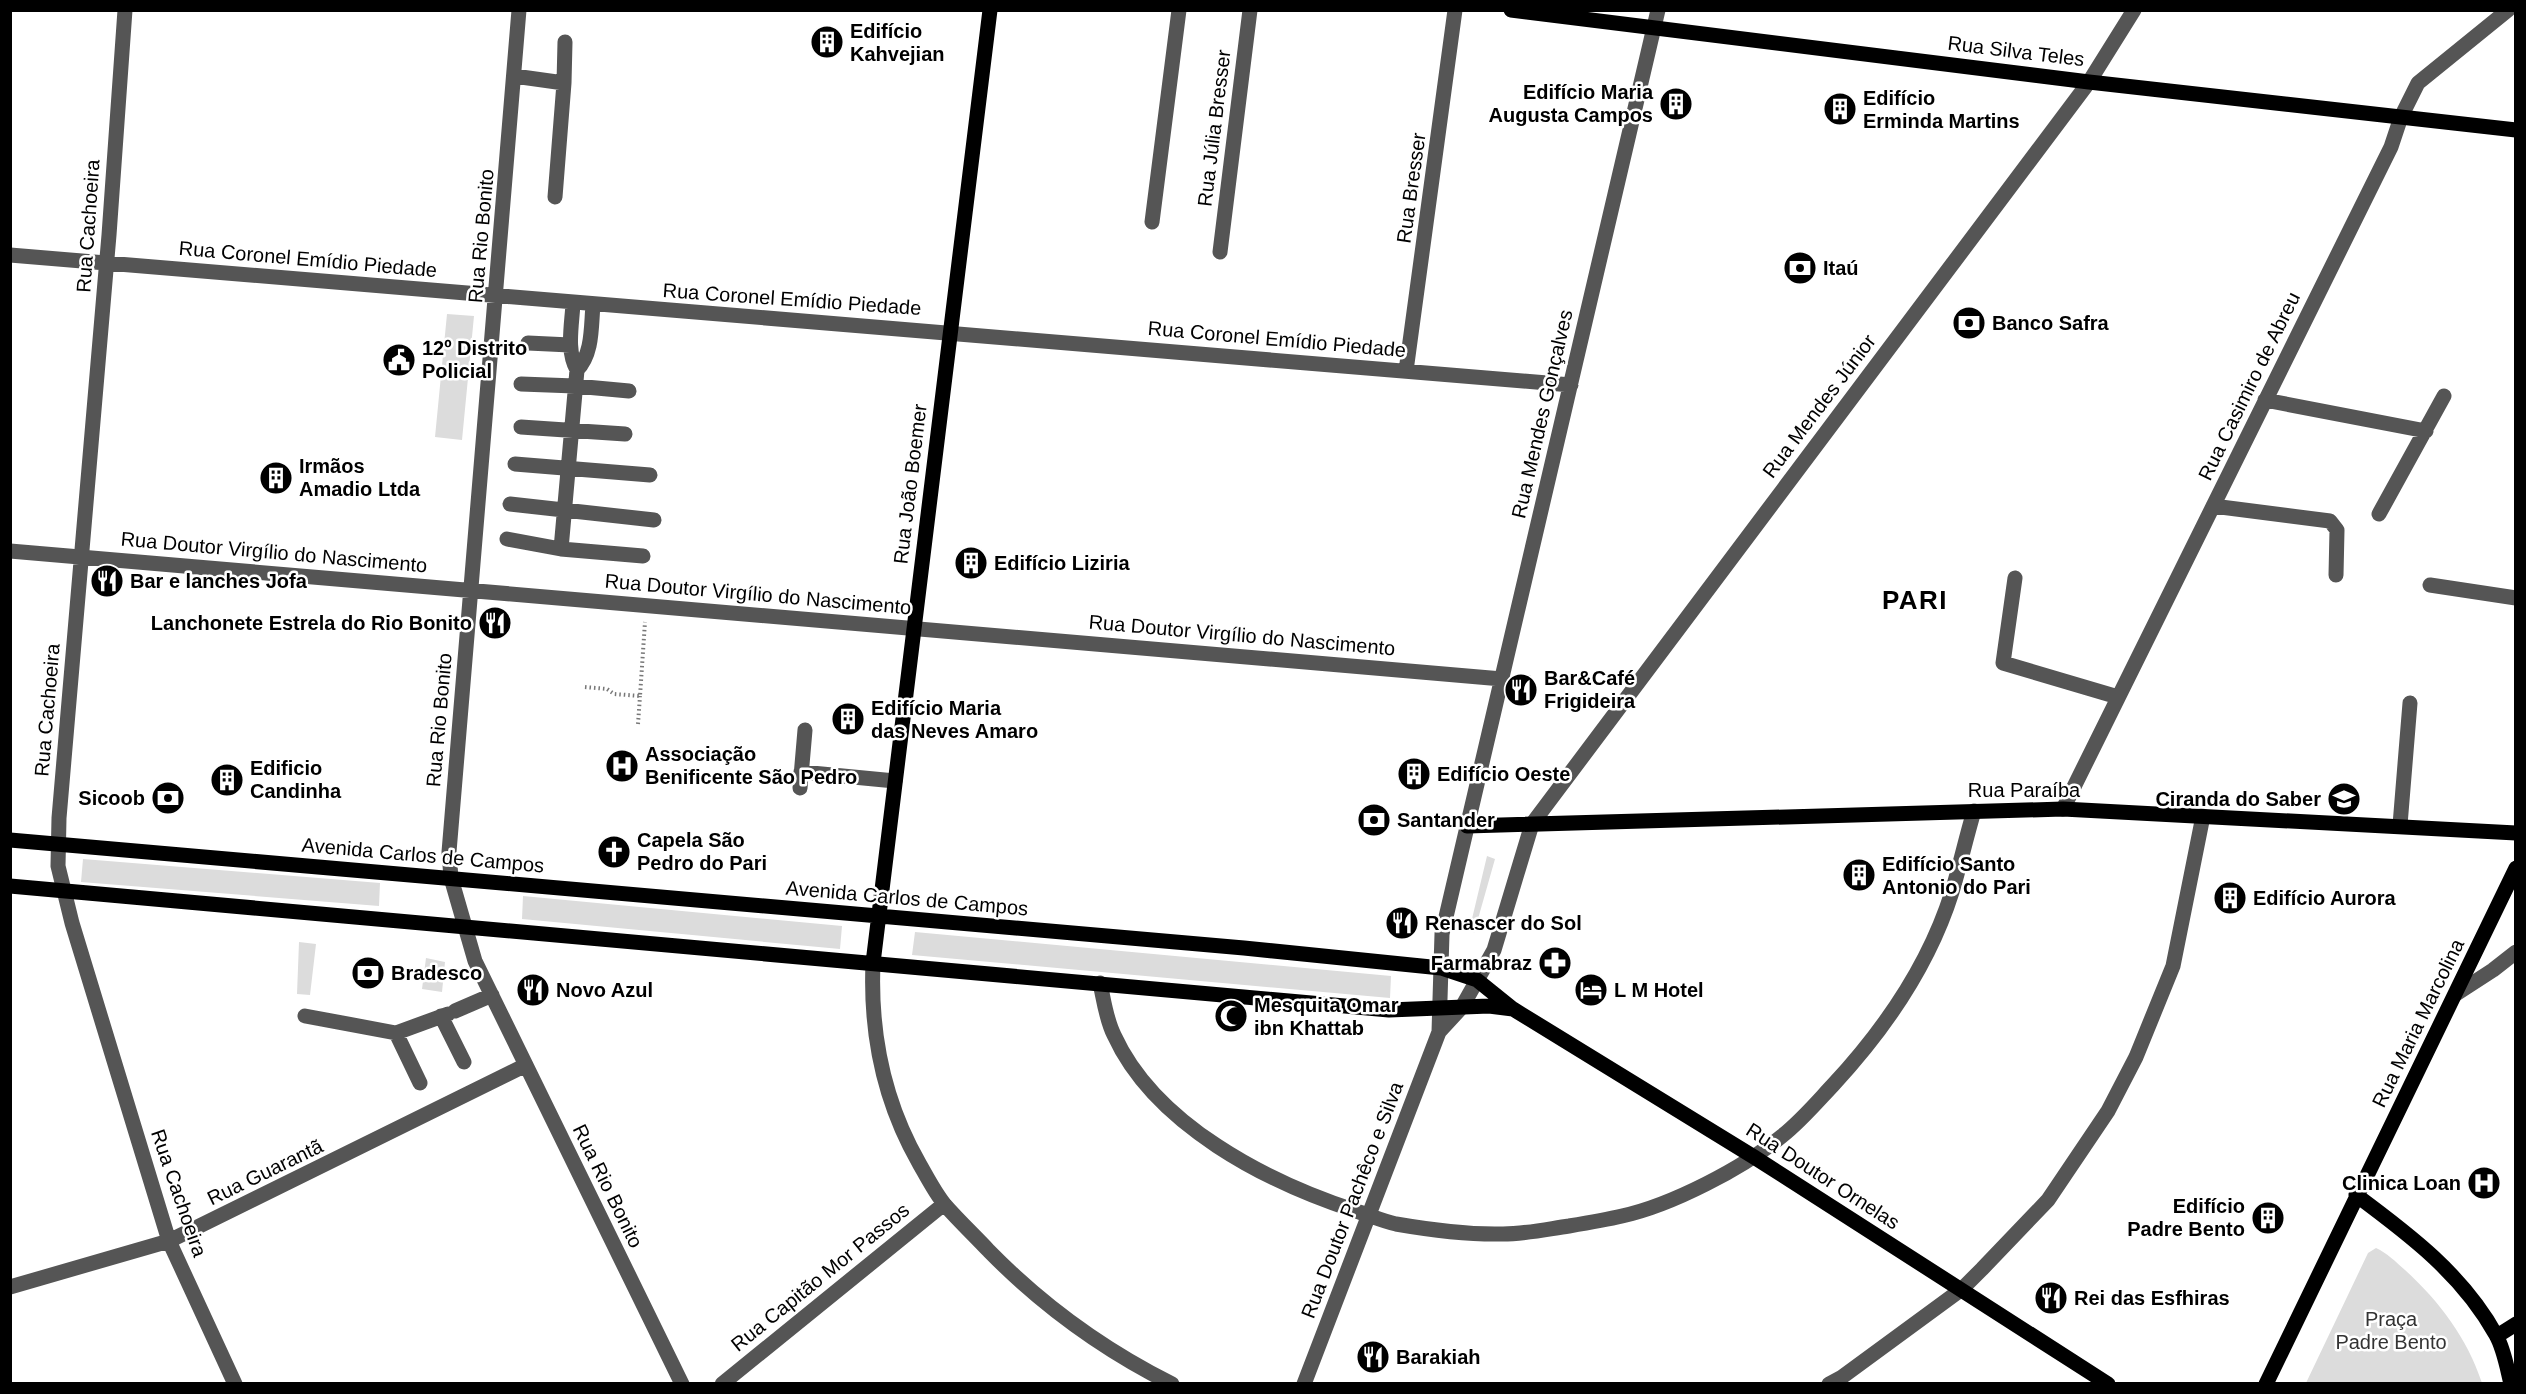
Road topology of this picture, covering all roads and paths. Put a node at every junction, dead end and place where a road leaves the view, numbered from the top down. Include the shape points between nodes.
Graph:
1 (125, 10) edge
2 (519, 10) edge
3 (990, 10) edge
4 (1179, 10) edge
5 (1250, 10) edge
6 (1455, 10) edge
7 (1511, 10) edge
8 (1658, 10) edge
9 (2134, 10) edge
10 (2508, 10) edge
11 (1654, 27) junction
12 (565, 42) dead end
13 (514, 76) junction
14 (2089, 82) junction
15 (564, 83) junction
16 (2401, 117) junction
17 (2516, 130) edge
18 (555, 197) dead end
19 (1152, 222) dead end
20 (1220, 252) dead end
21 (10, 255) edge
22 (107, 263) junction
23 (497, 295) junction
24 (573, 303) junction
25 (592, 305) junction
26 (950, 333) junction
27 (528, 343) dead end
28 (570, 345) junction
29 (577, 370) junction
30 (1406, 371) junction
31 (521, 384) dead end
32 (1570, 385) junction
33 (575, 386) junction
34 (629, 391) dead end
35 (2444, 396) dead end
36 (2265, 400) junction
37 (521, 427) dead end
38 (572, 430) junction
39 (2426, 431) junction
40 (625, 434) dead end
41 (515, 464) dead end
42 (568, 470) junction
43 (650, 475) dead end
44 (510, 504) dead end
45 (2213, 506) junction
46 (565, 509) junction
47 (2379, 514) dead end
48 (654, 520) dead end
49 (507, 539) dead end
50 (561, 549) junction
51 (10, 551) edge
52 (644, 556) dead end
53 (81, 557) junction
54 (2336, 575) dead end
55 (2015, 578) dead end
56 (2430, 585) dead end
57 (471, 590) junction
58 (2516, 598) edge
59 (646, 606) junction
60 (914, 628) junction
61 (1502, 678) junction
62 (585, 687) dead end
63 (640, 696) junction
64 (2118, 697) junction
65 (2410, 703) dead end
66 (638, 724) dead end
67 (805, 730) dead end
68 (801, 772) junction
69 (895, 781) junction
70 (800, 788) dead end
71 (2063, 809) junction
72 (1974, 811) junction
73 (2203, 816) junction
74 (1532, 824) junction
75 (2400, 825) junction
76 (1467, 826) junction
77 (2516, 833) edge
78 (10, 840) edge
79 (57, 844) junction
80 (451, 878) junction
81 (2513, 880) edge
82 (10, 886) edge
83 (64, 891) junction
84 (879, 917) junction
85 (465, 926) junction
86 (2516, 952) edge
87 (873, 963) junction
88 (1441, 968) junction
89 (1477, 980) junction
90 (1100, 983) junction
91 (2456, 994) junction
92 (492, 995) junction
93 (1462, 1007) junction
94 (1440, 1008) junction
95 (1513, 1008) junction
96 (448, 1014) junction
97 (305, 1016) dead end
98 (1439, 1032) junction
99 (396, 1034) junction
100 (464, 1062) dead end
101 (526, 1065) junction
102 (420, 1083) dead end
103 (1754, 1156) junction
104 (2356, 1195) junction
105 (944, 1204) junction
106 (1369, 1215) junction
107 (169, 1241) junction
108 (10, 1287) edge
109 (1962, 1289) junction
110 (2516, 1324) edge
111 (2498, 1336) junction
112 (235, 1383) edge
113 (682, 1383) edge
114 (722, 1383) edge
115 (1172, 1383) edge
116 (1304, 1383) edge
117 (1829, 1383) edge
118 (2108, 1383) edge
119 (2266, 1383) edge
120 (2511, 1383) edge

1 - 22 street, Rua Cachoeira
2 - 13 street, Rua Rio Bonito
3 - 26 main road, Rua João Boemer
4 - 19 street
5 - 20 street, Rua Júlia Bresser
6 - 30 street, Rua Bresser
7 - 11 main road, Rua Silva Teles
8 - 11 street, Rua Mendes Gonçalves
9 - 14 street, Rua Mendes Júnior
10 - 16 street, Rua Casimiro de Abreu via 2425,75
11 - 14 main road, Rua Silva Teles
11 - 32 street, Rua Mendes Gonçalves
12 - 15 street
13 - 15 street
13 - 23 street, Rua Rio Bonito
14 - 16 main road, Rua Silva Teles
14 - 74 street, Rua Mendes Júnior
15 - 18 street
16 - 17 main road, Rua Silva Teles
16 - 36 street, Rua Casimiro de Abreu via 2391,147
21 - 22 street, Rua Coronel Emídio Piedade
22 - 23 street, Rua Coronel Emídio Piedade
22 - 53 street, Rua Cachoeira
23 - 24 street, Rua Coronel Emídio Piedade
23 - 57 street, Rua Rio Bonito
24 - 25 street, Rua Coronel Emídio Piedade
24 - 28 street
25 - 26 street, Rua Coronel Emídio Piedade
25 - 29 street via 588,354
26 - 30 street, Rua Coronel Emídio Piedade
26 - 60 main road, Rua João Boemer
27 - 28 street
28 - 29 street
29 - 33 street
30 - 32 street, Rua Coronel Emídio Piedade
31 - 33 street
32 - 61 street, Rua Mendes Gonçalves
33 - 34 street
33 - 38 street
35 - 39 street
36 - 39 street
36 - 45 street, Rua Casimiro de Abreu
37 - 38 street
38 - 40 street
38 - 42 street
39 - 47 street
41 - 42 street
42 - 43 street
42 - 46 street
44 - 46 street
45 - 54 street via 2330,521 2337,530
45 - 64 street, Rua Casimiro de Abreu
46 - 48 street
46 - 50 street
49 - 50 street
50 - 52 street
51 - 53 street, Rua Doutor Virgílio do Nascimento
53 - 57 street, Rua Doutor Virgílio do Nascimento
53 - 79 street, Rua Cachoeira
55 - 64 street via 2003,663
56 - 58 street
57 - 59 street, Rua Doutor Virgílio do Nascimento
57 - 80 street, Rua Rio Bonito via 448,852
59 - 60 street, Rua Doutor Virgílio do Nascimento
59 - 63 path
60 - 61 street, Rua Doutor Virgílio do Nascimento
60 - 69 main road, Rua João Boemer
61 - 76 street, Rua Mendes Gonçalves
62 - 63 path
63 - 66 path
64 - 71 street, Rua Casimiro de Abreu
65 - 75 street
67 - 68 street
68 - 69 street
68 - 70 street
69 - 84 main road, Rua João Boemer
71 - 72 main road, Rua Paraíba
71 - 73 main road, Rua Paraíba
72 - 74 main road, Rua Paraíba
72 - 103 street via 1951,894 1921,965 1899,1004 1863,1053 1798,1121
73 - 75 main road, Rua Paraíba
73 - 109 street via 2173,966 2122,1086 2048,1200
74 - 76 main road, Rua Paraíba
74 - 89 street, Rua Doutor Pachêco e Silva via 1494,950
75 - 77 main road, Rua Paraíba
76 - 88 street, Rua Mendes Gonçalves via 1442,934
78 - 79 main road, Avenida Carlos de Campos
79 - 80 main road, Avenida Carlos de Campos
79 - 83 street, Rua Cachoeira
80 - 84 main road, Avenida Carlos de Campos
80 - 85 street, Rua Rio Bonito
81 - 91 main road, Rua Maria Marcolina
82 - 83 main road
83 - 85 main road
83 - 107 street, Rua Cachoeira
84 - 87 main road, Rua João Boemer
84 - 88 main road, Avenida Carlos de Campos
85 - 87 main road
85 - 92 street, Rua Rio Bonito via 475,961
86 - 91 street
87 - 90 main road
87 - 105 street via 874,1029 889,1100 914,1154
88 - 89 main road, Rua Doutor Ornelas
88 - 94 street, Rua Doutor Pachêco e Silva
89 - 93 street, Rua Doutor Pachêco e Silva
89 - 95 main road, Rua Doutor Ornelas
90 - 94 main road via 1389,1010
90 - 106 street via 1108,1021 1122,1051 1139,1075 1188,1124 1257,1171 1332,1204
91 - 104 main road, Rua Maria Marcolina
92 - 96 street
92 - 101 street, Rua Rio Bonito
93 - 94 main road, Rua Doutor Ornelas
93 - 95 main road, Rua Doutor Ornelas
93 - 98 street, Rua Doutor Pachêco e Silva
94 - 98 street, Rua Doutor Pachêco e Silva
95 - 103 main road, Rua Doutor Ornelas
96 - 99 street
96 - 100 street
97 - 99 street
98 - 106 street, Rua Doutor Pachêco e Silva
99 - 102 street
101 - 107 street, Rua Guarantã
101 - 113 street, Rua Rio Bonito
103 - 106 street via 1707,1183 1625,1216 1551,1229 1505,1234 1449,1231 1393,1223
103 - 109 main road, Rua Doutor Ornelas
104 - 111 main road via 2426,1248 2450,1272
104 - 119 main road
105 - 114 street, Rua Capitão Mor Passos
105 - 115 street via 1049,1308 1108,1349
106 - 116 street, Rua Doutor Pachêco e Silva
107 - 108 street, Rua Guarantã
107 - 112 street, Rua Cachoeira
109 - 117 street
109 - 118 main road, Rua Doutor Ornelas
110 - 111 main road
111 - 120 main road

